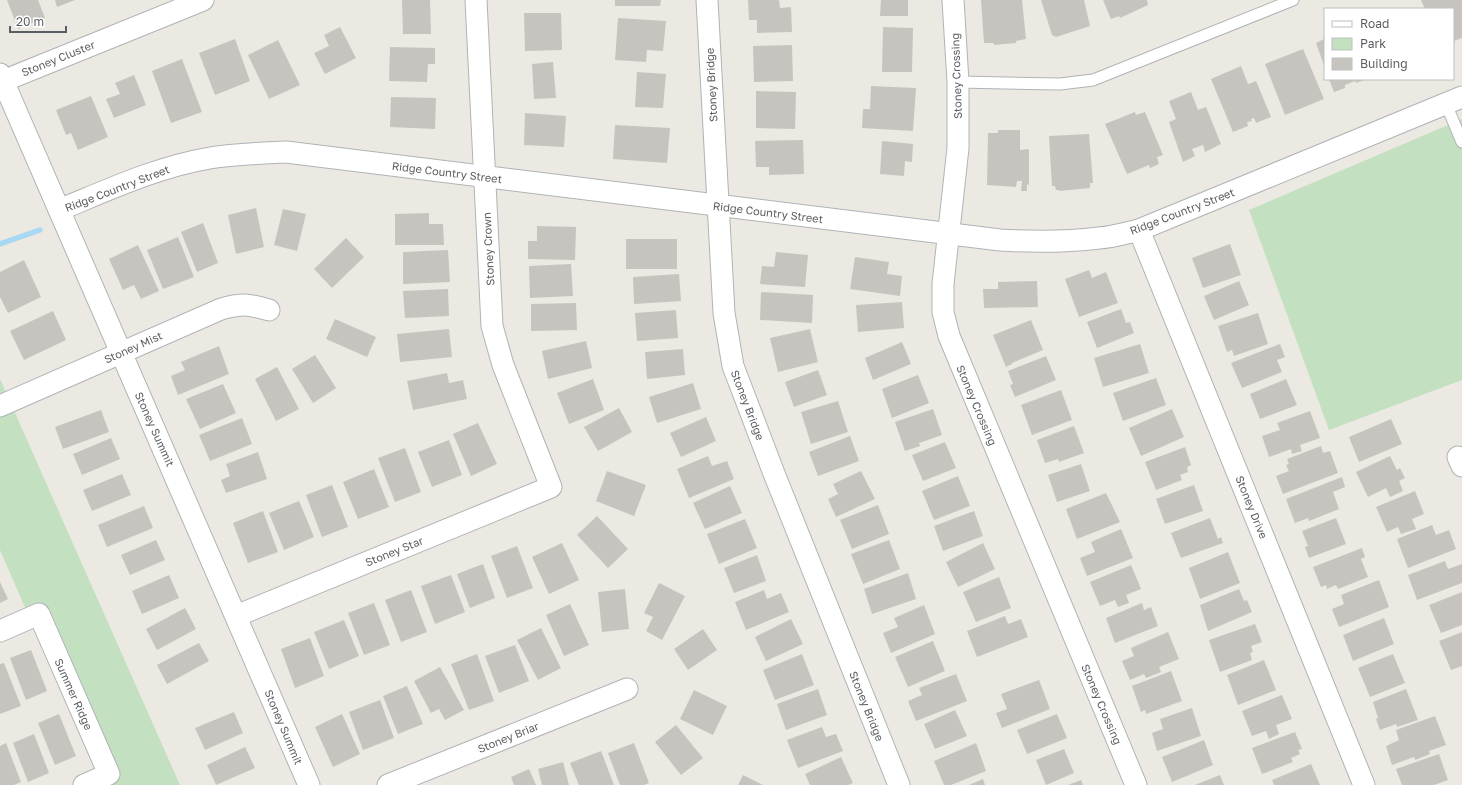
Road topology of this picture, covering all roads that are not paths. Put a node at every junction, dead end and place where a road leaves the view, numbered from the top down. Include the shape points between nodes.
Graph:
1 (203, 0) edge
2 (476, 0) edge
3 (707, 0) edge
4 (953, 0) edge
5 (1293, 0) edge
6 (2, 77) edge
7 (958, 82) junction
8 (1454, 100) edge
9 (1462, 142) edge
10 (485, 177) junction
11 (717, 206) junction
12 (59, 210) junction
13 (1139, 230) junction
14 (948, 233) junction
15 (269, 310) dead end
16 (121, 352) junction
17 (0, 406) edge
18 (551, 487) joint
19 (236, 616) junction
20 (0, 630) edge
21 (628, 690) dead end
22 (84, 785) edge
23 (309, 785) edge
24 (388, 785) edge
25 (899, 785) edge
26 (1136, 785) edge
27 (1364, 785) edge

1 - 6 street, Stoney Cluster
2 - 10 street, Stoney Crown
3 - 11 street, Stoney Bridge
4 - 7 street, Stoney Crossing
5 - 7 lane via 1093,80 1060,84
6 - 12 street, Stoney Summit
7 - 14 street, Stoney Crossing via 958,148
8 - 9 lane
8 - 13 street, Ridge Country Street
10 - 11 street, Ridge Country Street
10 - 12 street, Ridge Country Street via 286,152 245,153 174,166
10 - 18 street, Stoney Crown via 492,326 503,365
11 - 14 street, Ridge Country Street
11 - 25 street, Stoney Bridge via 724,313 733,366
12 - 16 street, Stoney Summit
13 - 14 street, Ridge Country Street via 1101,238 1040,242
13 - 27 street, Stoney Drive
14 - 26 street, Stoney Crossing via 943,312 949,336
15 - 16 street, Stoney Mist via 250,304 238,304
16 - 17 street, Stoney Mist
16 - 19 street, Stoney Summit
18 - 19 street, Stoney Star
19 - 23 street, Stoney Summit
20 - 22 street, Summer Ridge via 39,614 109,774
21 - 24 street, Stoney Briar

